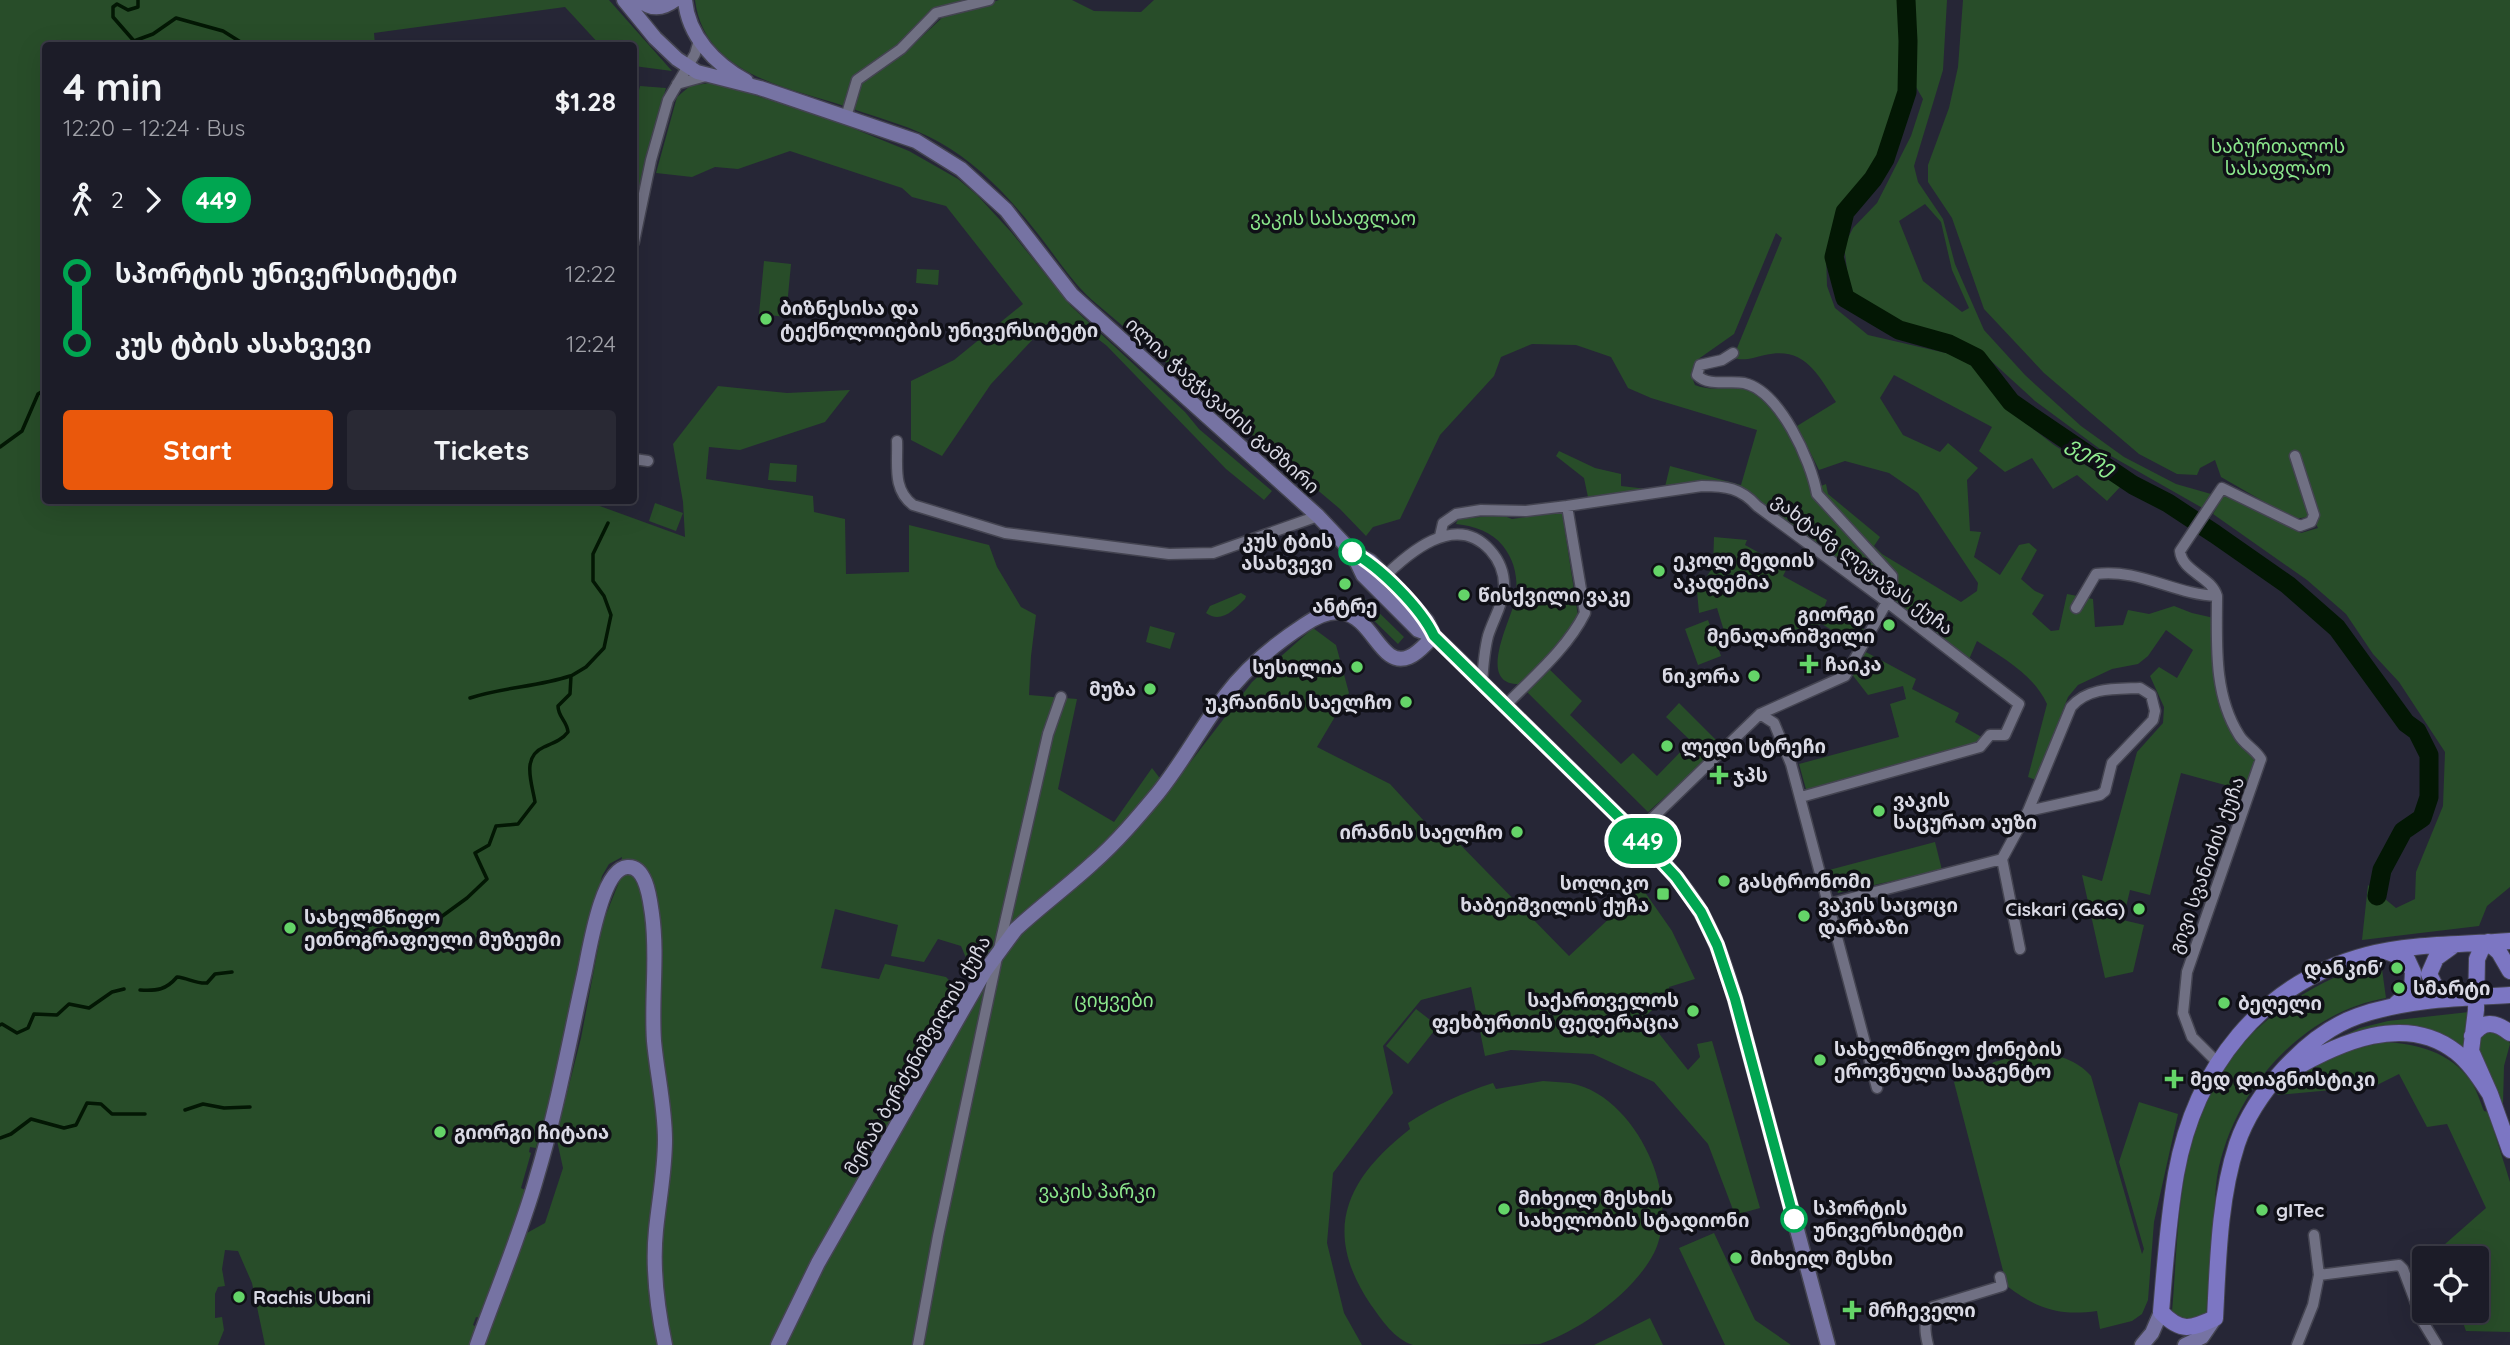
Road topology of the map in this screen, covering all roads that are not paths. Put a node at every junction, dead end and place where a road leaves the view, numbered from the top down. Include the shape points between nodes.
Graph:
1 (676, 0) edge
2 (685, 0) edge
3 (989, 0) edge
4 (628, 1) edge
5 (699, 40) junction
6 (687, 66) junction
7 (706, 76) junction
8 (677, 84) junction
9 (760, 88) junction
10 (846, 117) junction
11 (637, 228) edge
12 (1734, 354) dead end
13 (897, 441) dead end
14 (2295, 456) dead end
15 (637, 459) edge
16 (648, 461) dead end
17 (1567, 506) junction
18 (1318, 516) junction
19 (1440, 536) junction
20 (1380, 581) junction
21 (2217, 596) junction
22 (1887, 602) junction
23 (2076, 608) dead end
24 (1434, 636) junction
25 (1482, 684) junction
26 (1062, 697) dead end
27 (1504, 706) junction
28 (1760, 714) junction
29 (1801, 797) junction
30 (2028, 811) junction
31 (1636, 834) junction
32 (2002, 859) junction
33 (1829, 904) junction
34 (2510, 941) edge
35 (2488, 942) junction
36 (2455, 945) junction
37 (2020, 949) dead end
38 (2386, 951) junction
39 (998, 953) junction
40 (2510, 971) edge
41 (2510, 995) edge
42 (2477, 997) junction
43 (2455, 998) junction
44 (2394, 1006) junction
45 (2510, 1032) edge
46 (2471, 1037) junction
47 (2218, 1063) junction
48 (2276, 1079) junction
49 (1877, 1088) dead end
50 (2490, 1094) junction
51 (2510, 1150) edge
52 (2314, 1235) dead end
53 (2319, 1275) junction
54 (2000, 1277) dead end
55 (2161, 1312) junction
56 (2215, 1318) junction
57 (477, 1345) edge
58 (665, 1345) edge
59 (778, 1345) edge
60 (918, 1345) edge
61 (1828, 1345) edge
62 (1928, 1345) edge
63 (2141, 1345) edge
64 (2158, 1345) edge
65 (2185, 1345) edge
66 (2213, 1345) edge
67 (2297, 1345) edge
68 (2437, 1345) edge

1 - 4 main road via 659,8
2 - 5 main road
3 - 10 street via 936,13 901,48 857,80
4 - 6 main road via 655,38
5 - 6 street
5 - 9 main road via 729,70
6 - 7 main road
6 - 8 street
7 - 8 street
7 - 9 main road
8 - 11 street via 651,160
9 - 10 main road, ილია ჭავჭავაძის გამზირი
10 - 18 main road, ილია ჭავჭავაძის გამზირი via 915,142 973,179 1006,210 1072,295
12 - 22 street via 1700,365 1697,375 1702,381 1756,387 1768,397 1798,441 1817,494 1892,576
13 - 18 street via 898,486 903,498 1004,533 1169,554 1213,553
14 - 21 street via 2314,515 2311,522 2300,526 2222,488 2180,551 2183,562 2215,588
15 - 16 street
17 - 19 street, ვახტანგ ლეჟავას ქუჩა via 1456,514 1443,523
17 - 22 street, ვახტანგ ლეჟავას ქუჩა via 1702,486 1742,491
17 - 27 street via 1585,613 1547,663
18 - 20 main road, ილია ჭავჭავაძის გამზირი via 1352,552 1359,571
19 - 20 street, ვახტანგ ლეჟავას ქუჩა via 1403,559
19 - 25 street via 1458,534 1487,546 1503,575 1504,591 1483,655
20 - 24 main road, ილია ჭავჭავაძის გამზირი via 1418,630
21 - 23 street via 2196,595 2109,572 2096,574
21 - 47 street, გივი სვანიძის ქუჩა via 2223,703 2240,737 2261,759 2187,972 2183,1013 2192,1037
22 - 28 street via 1845,676
22 - 29 street, ვახტანგ ლეჟავას ქუჩა via 2019,704 2005,734 1990,735 1980,747
24 - 25 main road, ილია ჭავჭავაძის გამზირი
24 - 39 main road, მერაბ ბერძენიშვილის ქუჩა via 1408,657 1397,658 1388,655 1345,612 1327,612 1303,626 1246,671 1160,790 1117,840 1016,929
25 - 27 main road, ილია ჭავჭავაძის გამზირი
26 - 39 street via 1048,734
27 - 31 main road, ილია ჭავჭავაძის გამზირი
28 - 29 street via 1774,723
28 - 31 street
29 - 33 street
30 - 30 street via 2080,695 2140,688 2151,695 2153,720 2112,763 2105,791
30 - 32 street
31 - 61 main road, ილია ჭავჭავაძის გამზირი via 1686,890 1717,945
32 - 33 street
32 - 37 street
33 - 49 street
34 - 35 main road
35 - 36 main road
35 - 40 main road
35 - 42 main road via 2477,959
36 - 38 main road
36 - 43 main road via 2440,953 2429,974 2433,984
38 - 44 main road via 2407,958 2414,977 2412,990
38 - 47 main road via 2344,962 2280,995 2258,1013
39 - 59 main road, მერაბ ბერძენიშვილის ქუჩა via 818,1263
39 - 60 street
41 - 42 main road
42 - 43 main road
42 - 46 main road
43 - 44 main road
44 - 48 main road via 2330,1029 2304,1048
45 - 46 main road via 2488,1023
46 - 50 main road via 2470,1051
47 - 55 main road via 2193,1111 2178,1164
48 - 50 main road via 2341,1045 2373,1035 2399,1034 2427,1038 2456,1052
48 - 56 main road via 2235,1151 2223,1217
50 - 51 main road
52 - 53 street
53 - 67 street
53 - 68 street via 2399,1265
54 - 62 street via 2002,1286 1933,1307 1924,1329
55 - 56 main road via 2183,1327
55 - 63 main road
55 - 64 main road
56 - 65 main road via 2202,1336
56 - 66 main road
57 - 58 main road via 537,1179 607,884 626,866 642,877 654,929 654,1039 665,1140 654,1272

